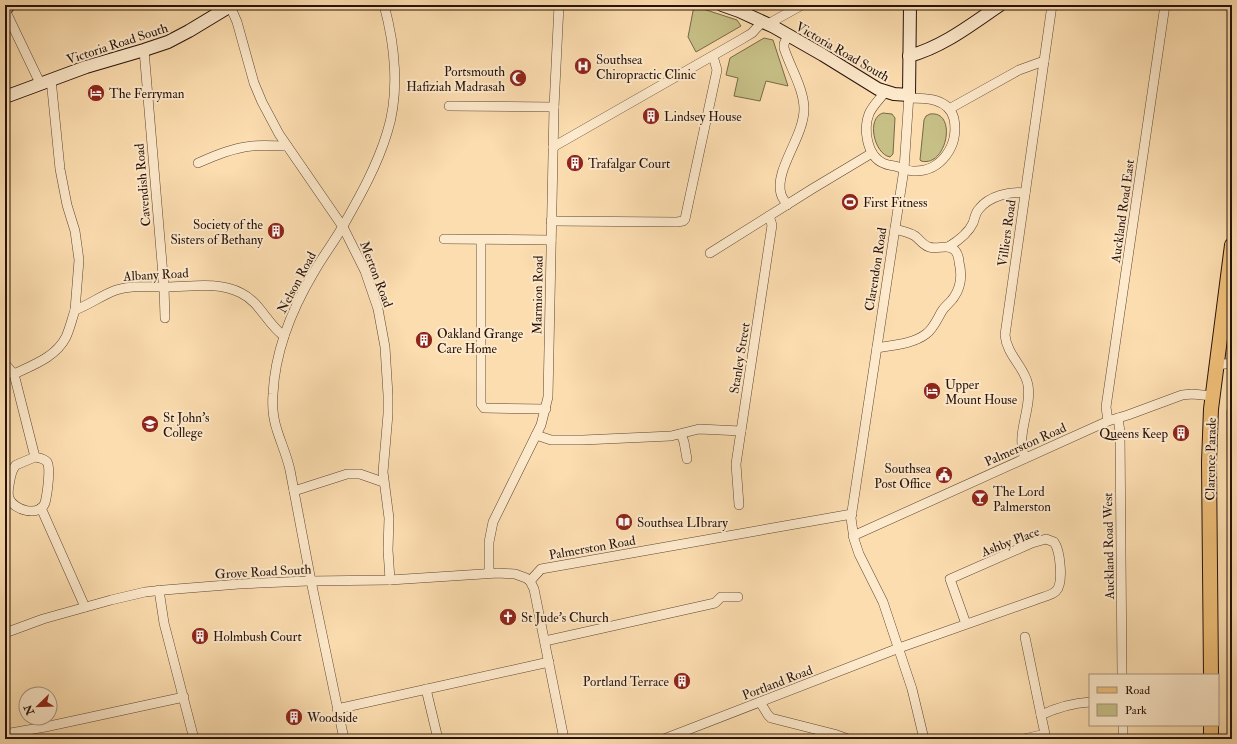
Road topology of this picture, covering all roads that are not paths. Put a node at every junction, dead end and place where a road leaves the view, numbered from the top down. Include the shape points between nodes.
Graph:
1 (9, 5) edge
2 (384, 5) edge
3 (559, 5) edge
4 (722, 5) edge
5 (802, 5) edge
6 (910, 5) edge
7 (1000, 5) edge
8 (1052, 5) edge
9 (1165, 5) edge
10 (231, 6) edge
11 (5, 10) edge
12 (766, 23) junction
13 (788, 35) junction
14 (144, 50) junction
15 (713, 56) junction
16 (909, 56) junction
17 (1044, 62) junction
18 (46, 81) junction
19 (885, 92) junction
20 (908, 96) junction
21 (5, 97) edge
22 (449, 106) dead end
23 (554, 107) junction
24 (949, 109) junction
25 (287, 146) junction
26 (553, 147) junction
27 (872, 153) junction
28 (198, 163) dead end
29 (904, 169) junction
30 (1025, 193) junction
31 (787, 204) junction
32 (769, 216) junction
33 (551, 221) junction
34 (343, 226) junction
35 (895, 229) junction
36 (444, 240) dead end
37 (481, 240) junction
38 (551, 240) junction
39 (1232, 245) edge
40 (948, 246) junction
41 (710, 253) dead end
42 (164, 287) junction
43 (75, 310) junction
44 (165, 318) dead end
45 (284, 336) junction
46 (877, 348) junction
47 (5, 364) edge
48 (1217, 364) junction
49 (1232, 364) edge
50 (14, 374) junction
51 (1213, 396) junction
52 (546, 409) junction
53 (1118, 418) junction
54 (1108, 421) junction
55 (741, 431) junction
56 (681, 434) junction
57 (536, 435) junction
58 (35, 457) junction
59 (1025, 458) junction
60 (687, 459) dead end
61 (383, 482) junction
62 (294, 491) junction
63 (7, 498) edge
64 (739, 505) dead end
65 (41, 508) junction
66 (852, 514) junction
67 (854, 536) junction
68 (489, 573) junction
69 (390, 580) junction
70 (529, 580) junction
71 (311, 581) junction
72 (159, 590) junction
73 (738, 597) dead end
74 (86, 607) junction
75 (966, 624) junction
76 (5, 633) edge
77 (1025, 638) dead end
78 (545, 641) junction
79 (899, 648) junction
80 (549, 662) junction
81 (1122, 674) edge
82 (1210, 674) edge
83 (426, 689) junction
84 (184, 697) junction
85 (760, 702) junction
86 (1089, 702) edge
87 (337, 709) junction
88 (1041, 715) junction
89 (1123, 726) edge
90 (1211, 726) edge
91 (5, 734) edge
92 (194, 739) edge
93 (344, 739) edge
94 (438, 739) edge
95 (564, 739) edge
96 (664, 739) edge
97 (848, 739) edge
98 (924, 739) edge
99 (1024, 739) edge
100 (1123, 739) edge
101 (1211, 739) edge

1 - 11 main road
2 - 34 street, Nelson Road via 391,38 394,72 390,120 374,168
3 - 23 street, Marmion Road
4 - 12 main road, Victoria Road South
5 - 12 street
6 - 16 main road, Clarendon Road
7 - 16 main road via 946,41
8 - 17 street, Villiers Road
9 - 54 street, Auckland Road East via 1106,407
10 - 14 main road, Victoria Road South via 177,38
10 - 25 street, Merton Road via 238,22 254,83 271,120
11 - 18 street
12 - 13 main road, Victoria Road South
12 - 15 street
13 - 19 main road, Victoria Road South
13 - 31 street via 784,48 804,105 802,126 780,180 781,193
14 - 18 main road, Victoria Road South
14 - 42 street, Cavendish Road
15 - 26 street
15 - 33 street via 717,70 687,216 683,221
16 - 20 main road, Clarendon Road
17 - 24 street via 1019,70
17 - 30 street, Villiers Road
18 - 21 main road, Victoria Road South
18 - 43 street via 60,170 75,231 79,260
19 - 20 main road, Victoria Road South
19 - 27 street via 868,118 867,134
20 - 24 street via 933,99
20 - 29 street, Clarendon Road
22 - 23 street via 484,102
23 - 26 street, Marmion Road
24 - 29 street via 954,121 954,137 946,156 930,169
25 - 28 street via 254,146 238,149
25 - 34 street, Merton Road
26 - 33 street, Marmion Road
27 - 29 street via 884,164
27 - 31 street
29 - 35 street, Clarendon Road
30 - 40 street via 1008,193 986,202 979,208 968,231
30 - 59 street, Villiers Road via 1005,335 1008,349 1026,380 1028,390 1021,445
31 - 32 street
32 - 41 street
32 - 55 street, Stanley Street via 772,226
33 - 38 street, Marmion Road
34 - 45 street, Nelson Road via 302,294
34 - 61 street, Merton Road via 370,284 383,335 388,414
35 - 40 street via 913,235 931,248
35 - 46 street, Clarendon Road
36 - 37 street
37 - 38 street
37 - 52 street via 481,404 484,408
38 - 52 street, Marmion Road
39 - 48 main road, Clarence Parade
40 - 46 street via 959,258 961,279 953,298 936,323 918,338
42 - 43 street, Albany Road via 145,286 116,290
42 - 44 street, Cavendish Road
42 - 45 street, Albany Road via 213,285 241,293 255,303 274,328
43 - 50 street via 66,337 58,349 47,358
45 - 62 street, Nelson Road via 273,392 273,416 287,457
46 - 66 street, Clarendon Road
47 - 50 street
48 - 49 street
48 - 51 main road, Clarence Parade
50 - 58 street
51 - 53 street, Palmerston Road via 1182,395
51 - 82 main road, Clarence Parade via 1209,462
52 - 57 street, Marmion Road
53 - 54 street, Palmerston Road
53 - 81 street, Auckland Road West
54 - 59 street, Palmerston Road
55 - 56 street via 699,429
55 - 64 street, Stanley Street via 736,464
56 - 57 street via 583,440 551,440
56 - 60 street
57 - 68 street, Marmion Road via 493,522 489,542
58 - 63 street via 14,467
58 - 65 street via 46,460 48,467 46,497
59 - 67 street, Palmerston Road
61 - 62 street via 360,474 347,474
61 - 69 street, Merton Road via 388,518
62 - 71 street, Nelson Road
63 - 65 street via 23,510
65 - 74 street
66 - 67 street, Clarendon Road
66 - 70 street, Palmerston Road via 541,569
67 - 79 street, Clarendon Road via 859,554 883,602
68 - 69 street, Grove Road South
68 - 70 street, Grove Road South via 515,574
69 - 71 street, Grove Road South
70 - 78 street via 536,594
71 - 72 street, Grove Road South
71 - 87 street, Nelson Road
72 - 74 street, Grove Road South
72 - 84 street via 164,623
73 - 78 street via 721,597 715,603
74 - 76 street, Grove Road South
75 - 75 street, Ashby Place via 1056,591 1061,573 1054,542 1046,539 1032,543 950,579
75 - 79 street, Ashby Place
77 - 88 street
78 - 80 street
79 - 85 street, Portland Road
79 - 98 street, Clarendon Road
80 - 83 street
80 - 95 street
83 - 87 street
83 - 94 street
84 - 91 street
84 - 92 street
85 - 96 street, Portland Road
85 - 97 street via 772,718
86 - 88 street via 1056,708
87 - 93 street, Nelson Road
88 - 99 street via 1045,734
89 - 100 street
90 - 101 main road

